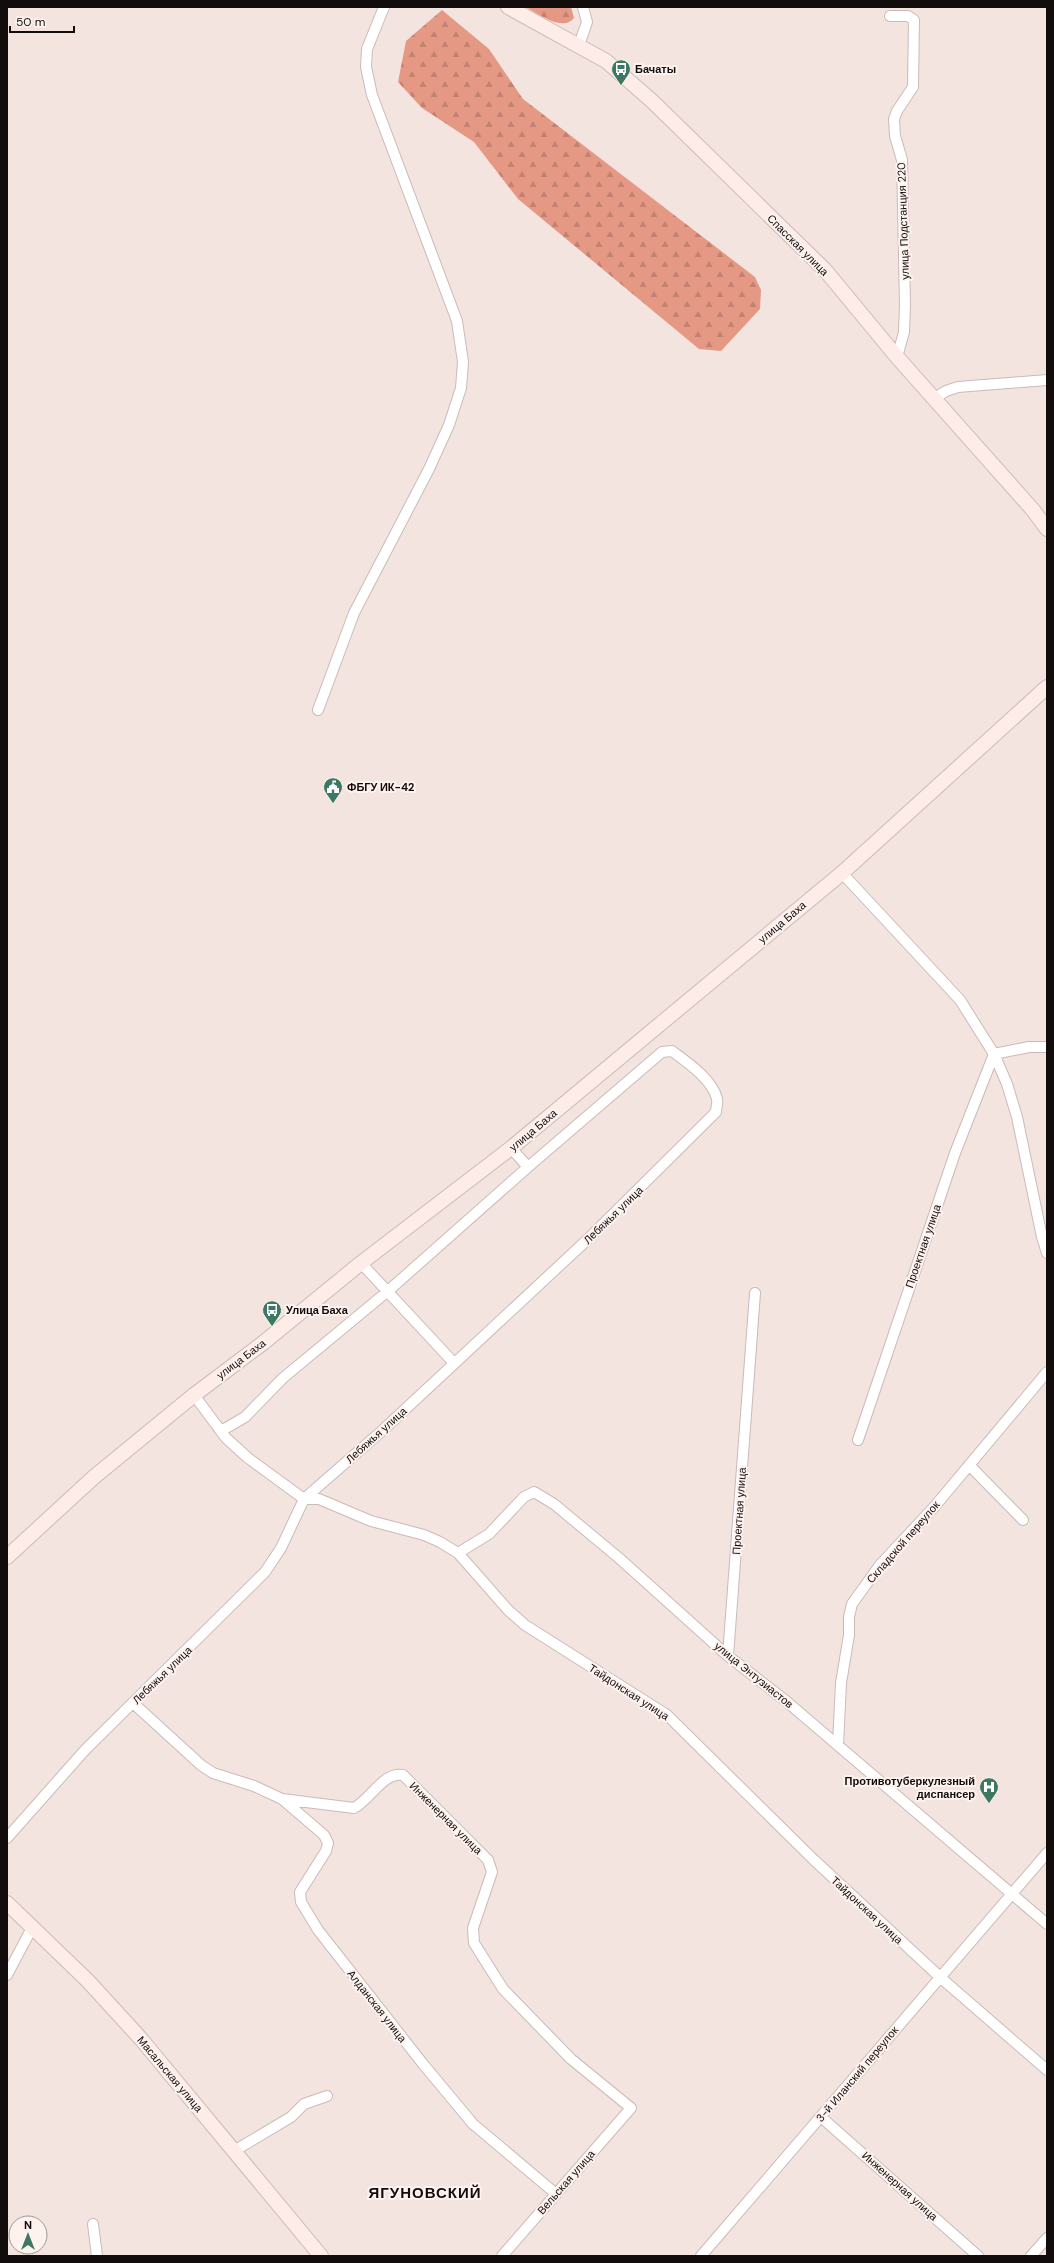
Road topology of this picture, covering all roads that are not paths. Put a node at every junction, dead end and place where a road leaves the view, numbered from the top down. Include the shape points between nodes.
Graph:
1 (384, 7) edge
2 (508, 7) edge
3 (583, 7) edge
4 (890, 16) dead end
5 (579, 45) junction
6 (897, 357) junction
7 (1047, 380) edge
8 (935, 398) junction
9 (1047, 529) edge
10 (1047, 687) edge
11 (318, 710) dead end
12 (842, 873) junction
13 (1047, 1047) edge
14 (994, 1054) junction
15 (511, 1148) junction
16 (528, 1167) junction
17 (1047, 1253) edge
18 (361, 1263) junction
19 (388, 1291) junction
20 (755, 1293) dead end
21 (454, 1364) junction
22 (1047, 1372) edge
23 (194, 1395) junction
24 (221, 1431) junction
25 (858, 1440) dead end
26 (970, 1465) junction
27 (304, 1499) junction
28 (1024, 1520) dead end
29 (458, 1553) junction
30 (7, 1557) edge
31 (728, 1656) junction
32 (133, 1704) junction
33 (838, 1745) junction
34 (282, 1799) junction
35 (7, 1838) edge
36 (1047, 1853) edge
37 (1013, 1893) junction
38 (7, 1902) edge
39 (1047, 1924) edge
40 (33, 1926) junction
41 (7, 1975) edge
42 (940, 1978) junction
43 (1047, 2070) edge
44 (327, 2096) dead end
45 (631, 2108) joint
46 (821, 2116) junction
47 (234, 2151) junction
48 (555, 2193) junction
49 (94, 2224) dead end
50 (1047, 2238) edge
51 (315, 2253) edge
52 (97, 2256) edge
53 (502, 2256) edge
54 (701, 2256) edge
55 (978, 2256) edge
56 (1031, 2256) edge

1 - 11 street via 367,49 366,67 372,95 457,321 463,362 461,388 449,425 429,469 354,613
2 - 5 street, Спасская улица
3 - 5 street via 587,22
4 - 6 street, улица Подстанция 220 via 908,16 914,20 913,87 894,119 895,136 902,160 905,305 904,332
5 - 6 street, Спасская улица via 606,61 652,101 825,270
6 - 8 street, Спасская улица
7 - 8 street via 958,388 946,391
8 - 9 street, Спасская улица via 1034,510
10 - 12 street, улица Баха
12 - 14 street via 960,1000
12 - 15 street, улица Баха
13 - 14 street via 1029,1046
14 - 17 street via 1017,1117
14 - 25 street, Проектная улица via 955,1154
15 - 16 street
15 - 18 street, улица Баха
16 - 19 street
16 - 21 street, Лебяжья улица via 662,1052 672,1050 706,1080 717,1099 716,1112 587,1240
18 - 19 street
18 - 23 street, улица Баха
19 - 21 street
19 - 24 street via 283,1378 245,1417
20 - 31 street, Проектная улица
21 - 27 street, Лебяжья улица
22 - 26 street, Складской переулок
23 - 24 street
23 - 30 street, улица Баха via 94,1477
24 - 27 street via 248,1458
26 - 28 street
26 - 33 street, Складской переулок via 880,1565 852,1604 841,1683
27 - 29 street, Тайдонская улица via 319,1499 371,1521 424,1535
27 - 32 street, Лебяжья улица via 281,1548 264,1572
29 - 31 street, улица Энтузиастов via 489,1534 524,1497 534,1492 554,1504 613,1553
29 - 42 street, Тайдонская улица via 524,1625 667,1715 814,1860
31 - 33 street, улица Энтузиастов
32 - 34 street, Инженерная улица via 189,1757 201,1765
32 - 35 street, Лебяжья улица via 86,1750
33 - 37 street, улица Энтузиастов
34 - 45 street, Инженерная улица via 354,1808 362,1804 390,1776 403,1775 488,1860 492,1868 472,1936 503,1989 571,2058
34 - 48 street, Алданская улица via 324,1836 328,1843 326,1851 300,1892 301,1902 318,1930 473,2124
36 - 37 street, 3-й Иланский переулок
37 - 39 street, улица Энтузиастов
37 - 42 street, 3-й Иланский переулок
38 - 40 street, Масальская улица
40 - 41 street
40 - 47 street, Масальская улица via 141,2039
42 - 43 street, Тайдонская улица
42 - 46 street, 3-й Иланский переулок
44 - 47 street via 304,2104 291,2117
45 - 48 street, Вельская улица
46 - 54 street, 3-й Иланский переулок
46 - 55 street, Инженерная улица
47 - 51 street, Масальская улица
48 - 53 street, Вельская улица
49 - 52 street
50 - 56 street

